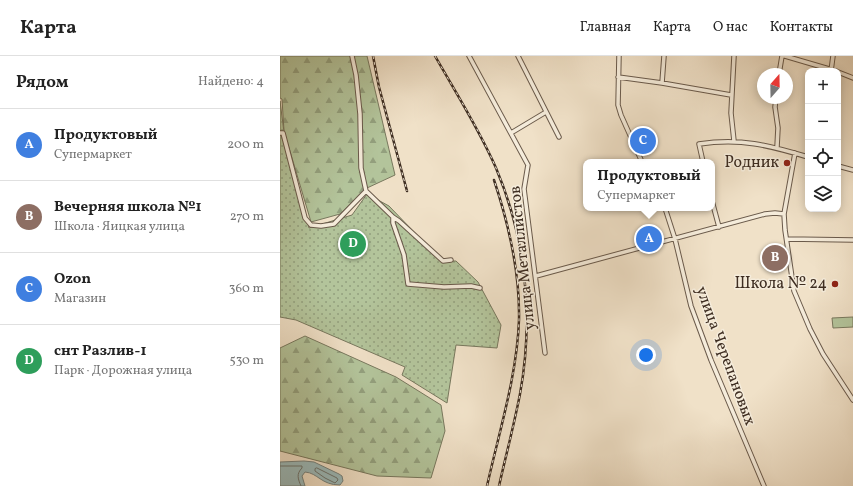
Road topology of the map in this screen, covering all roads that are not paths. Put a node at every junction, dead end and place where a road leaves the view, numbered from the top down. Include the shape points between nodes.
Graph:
1 (352, 56) edge
2 (469, 56) edge
3 (518, 56) edge
4 (619, 56) edge
5 (664, 56) edge
6 (734, 56) edge
7 (782, 56) edge
8 (785, 56) edge
9 (834, 56) edge
10 (780, 68) edge
11 (824, 68) edge
12 (831, 68) edge
13 (841, 73) edge
14 (618, 78) junction
15 (853, 78) edge
16 (662, 83) junction
17 (731, 95) junction
18 (775, 104) edge
19 (546, 112) junction
20 (280, 133) edge
21 (511, 133) junction
22 (560, 137) dead end
23 (734, 141) junction
24 (777, 147) junction
25 (795, 153) junction
26 (805, 156) edge
27 (641, 159) edge
28 (702, 159) edge
29 (841, 167) edge
30 (853, 170) edge
31 (366, 191) junction
32 (665, 211) edge
33 (715, 211) edge
34 (784, 214) junction
35 (393, 217) junction
36 (719, 227) junction
37 (675, 239) junction
38 (787, 239) junction
39 (853, 240) edge
40 (451, 260) dead end
41 (536, 276) junction
42 (480, 288) dead end
43 (545, 353) dead end
44 (853, 400) edge
45 (764, 486) edge

1 - 31 street via 360,114 361,168
2 - 21 street, улица Металлистов
3 - 19 street
4 - 14 street
5 - 16 street
6 - 17 street
7 - 10 street
8 - 11 street
9 - 12 street
13 - 15 street
14 - 16 street
14 - 27 street via 618,105
16 - 17 street
17 - 23 street
18 - 24 street
19 - 21 street
19 - 22 street
20 - 31 street via 283,133 305,218 311,225 334,224
21 - 41 street, улица Металлистов via 528,165 524,189
23 - 24 street
23 - 28 street via 699,144
24 - 25 street
25 - 26 street
25 - 34 street
29 - 30 street
31 - 35 street
32 - 37 street, улица Черепановых
33 - 36 street
34 - 36 street via 765,214
34 - 38 street
35 - 40 street via 443,261
35 - 42 street via 404,255 408,284
36 - 37 street
37 - 41 street
37 - 45 street, улица Черепановых via 691,306
38 - 39 street
38 - 44 street via 794,291 823,354
41 - 43 street, улица Металлистов

